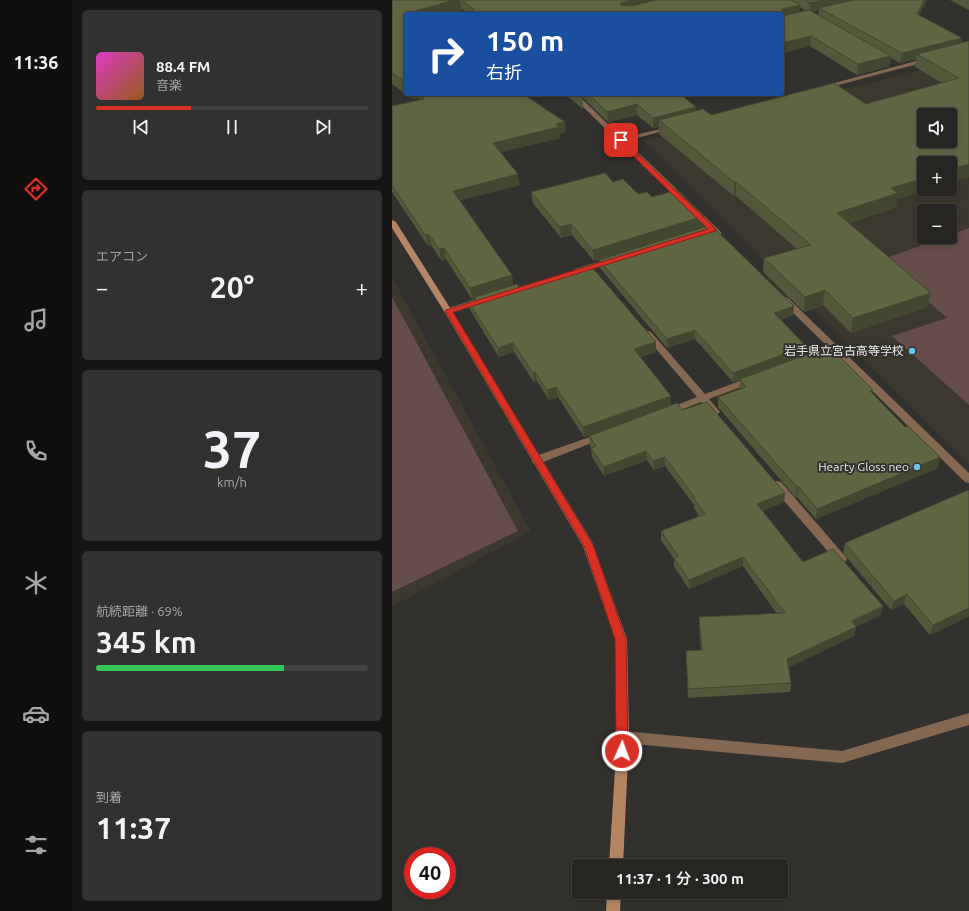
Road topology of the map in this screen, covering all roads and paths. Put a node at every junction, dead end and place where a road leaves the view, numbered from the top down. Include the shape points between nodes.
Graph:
1 (930, 59) edge
2 (893, 63) edge
3 (900, 67) junction
4 (815, 89) edge
5 (575, 96) edge
6 (676, 126) edge
7 (621, 140) junction
8 (392, 222) edge
9 (724, 240) edge
10 (622, 258) edge
11 (569, 274) edge
12 (780, 294) edge
13 (486, 300) edge
14 (448, 311) junction
15 (642, 327) edge
16 (835, 349) junction
17 (798, 362) edge
18 (762, 376) edge
19 (703, 398) junction
20 (660, 414) edge
21 (724, 422) edge
22 (609, 433) edge
23 (537, 460) junction
24 (770, 477) edge
25 (969, 479) edge
26 (848, 568) edge
27 (969, 719) edge
28 (623, 737) junction
29 (616, 859) edge
30 (614, 899) edge
31 (613, 911) edge

1 - 3 street
2 - 3 street
3 - 4 street
5 - 7 street
6 - 7 street
7 - 9 street via 709,230
8 - 14 street
10 - 11 street via 594,270
12 - 16 street
13 - 14 street
14 - 23 street
15 - 19 street
16 - 17 street
16 - 25 street
18 - 19 street
19 - 20 street
19 - 21 street
22 - 23 street
23 - 28 street via 588,545 621,639
24 - 26 street
27 - 28 street via 842,757
28 - 29 street
30 - 31 street

